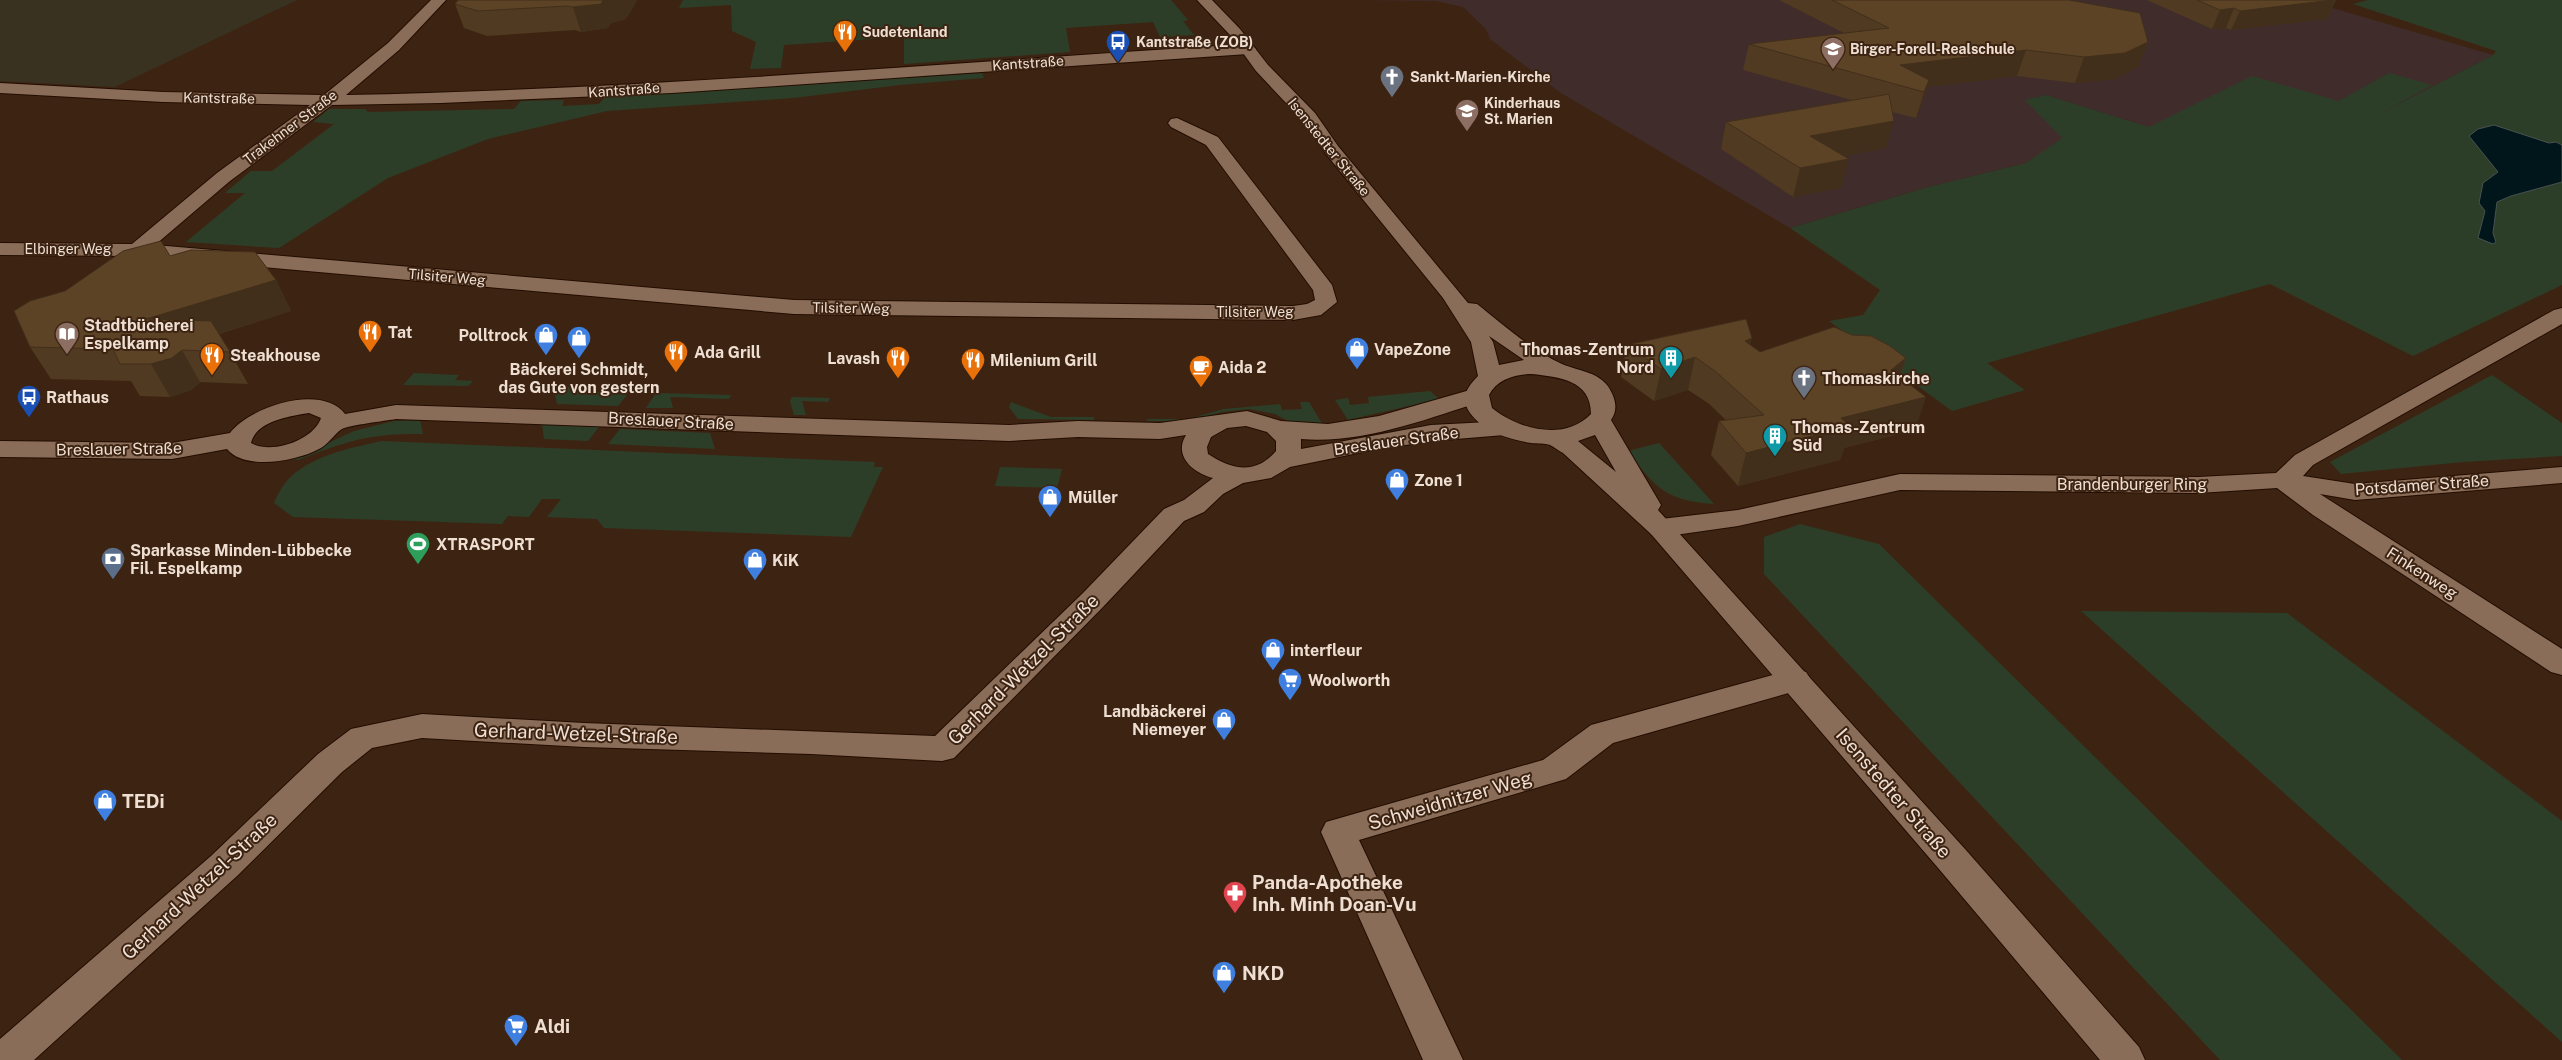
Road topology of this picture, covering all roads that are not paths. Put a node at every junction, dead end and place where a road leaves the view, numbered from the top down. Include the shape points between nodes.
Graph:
1 (439, 0) edge
2 (1204, 0) edge
3 (1248, 49) junction
4 (0, 88) edge
5 (326, 100) junction
6 (1177, 123) dead end
7 (0, 249) edge
8 (137, 250) junction
9 (1452, 295) junction
10 (2562, 315) edge
11 (1554, 369) junction
12 (1484, 386) junction
13 (1599, 421) junction
14 (334, 422) junction
15 (1210, 426) junction
16 (1280, 428) junction
17 (1508, 429) junction
18 (1009, 433) junction
19 (1554, 437) junction
20 (238, 439) junction
21 (0, 449) edge
22 (1196, 457) junction
23 (1285, 460) junction
24 (1237, 476) junction
25 (2562, 476) edge
26 (2283, 480) junction
27 (1174, 515) junction
28 (1660, 528) junction
29 (2562, 664) edge
30 (1795, 680) junction
31 (5, 1060) edge
32 (1443, 1060) edge
33 (2125, 1060) edge

1 - 5 street, Trakehner Straße via 388,50
2 - 3 street, Isenstedter Straße
3 - 5 street, Kantstraße via 580,92
3 - 9 street, Isenstedter Straße via 1309,117 1332,150
4 - 5 street, Kantstraße via 148,97
5 - 8 street, Trakehner Straße via 234,169
6 - 8 street, Tilsiter Weg via 1212,141 1324,290 1326,302 1313,310 1293,313 794,307
7 - 8 street, Elbinger Weg
9 - 11 street, Isenstedter Straße via 1512,343
9 - 12 street, Isenstedter Straße via 1482,342
10 - 26 street via 2304,460
11 - 12 street, Breslauer Straße via 1520,367
11 - 13 street via 1580,378 1598,390 1605,408
12 - 16 street, Breslauer Straße via 1418,414 1341,429 1298,432
12 - 17 street, Isenstedter Straße via 1479,406 1489,418
13 - 19 street via 1584,431
13 - 28 street, Isenstedter Straße
14 - 18 street, Breslauer Straße via 396,412
14 - 20 street via 334,416 321,407 294,408 279,411 252,424
14 - 20 street via 329,431 318,439 287,452 256,455 244,452 238,446
15 - 16 street via 1246,418
15 - 18 street, Breslauer Straße via 1160,431 1078,429
15 - 22 street via 1193,442
16 - 23 street via 1289,438 1291,449
17 - 19 street
17 - 23 street, Breslauer Straße via 1431,433
18 - 22 street, Breslauer Straße via 1073,441 1171,445
19 - 28 street, Isenstedter Straße via 1600,471
20 - 21 street, Breslauer Straße via 172,451
22 - 24 street via 1219,473
22 - 27 street, Gerhard-Wetzel-Straße via 1194,481 1176,501
23 - 24 street via 1272,470
24 - 27 street, Gerhard-Wetzel-Straße via 1214,488 1194,506
25 - 26 street, Potsdamer Straße via 2355,492
26 - 28 street, Brandenburger Ring via 2198,485 1900,482 1738,518
26 - 29 street, Finkenweg
27 - 31 street, Gerhard-Wetzel-Straße via 942,749 422,726 364,738 330,762 224,866
28 - 30 street, Isenstedter Straße
30 - 32 street, Schweidnitzer Weg via 1602,734 1554,770 1338,832
30 - 33 street, Isenstedter Straße

